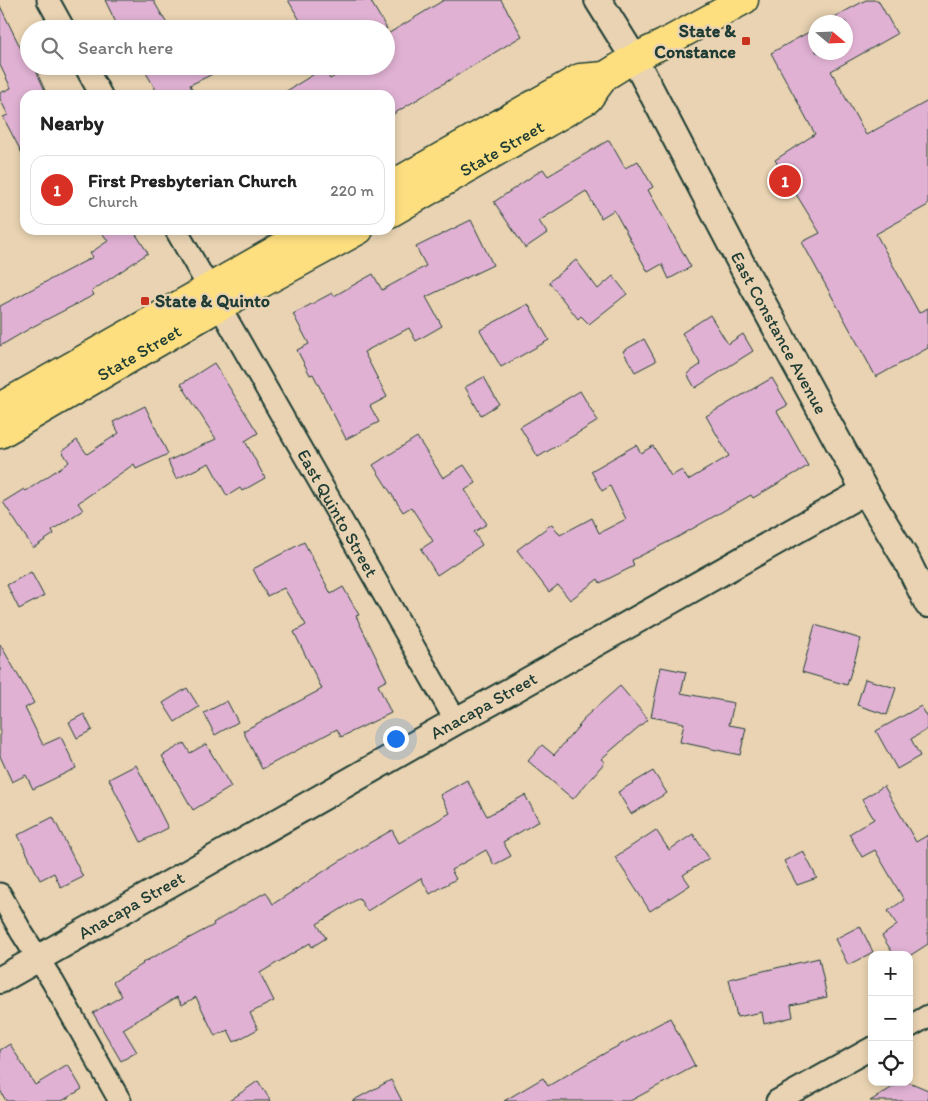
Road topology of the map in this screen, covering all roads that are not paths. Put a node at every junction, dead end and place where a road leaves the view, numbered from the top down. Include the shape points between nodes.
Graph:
1 (48, 0) edge
2 (598, 0) edge
3 (744, 0) edge
4 (59, 20) edge
5 (634, 58) junction
6 (90, 75) edge
7 (605, 76) junction
8 (98, 90) edge
9 (395, 183) edge
10 (395, 210) edge
11 (179, 235) edge
12 (304, 235) edge
13 (348, 235) edge
14 (215, 297) junction
15 (0, 407) edge
16 (0, 434) edge
17 (864, 491) junction
18 (928, 604) edge
19 (456, 721) junction
20 (0, 894) edge
21 (38, 959) junction
22 (0, 980) edge
23 (928, 1016) edge
24 (913, 1024) edge
25 (868, 1050) edge
26 (120, 1101) edge
27 (777, 1101) edge

1 - 4 street
2 - 5 street, East Constance Avenue
3 - 5 main road, State Street
5 - 7 main road, State Street
5 - 17 street, East Constance Avenue
6 - 8 street
7 - 9 main road, State Street via 580,78
7 - 10 main road, State Street via 588,99
11 - 14 street, East Quinto Street
12 - 14 main road, State Street
13 - 14 main road, State Street
14 - 15 main road, State Street
14 - 16 main road, State Street
14 - 19 street, East Quinto Street
17 - 18 street, East Constance Avenue via 908,561
17 - 19 street, Anacapa Street
19 - 21 street, Anacapa Street
20 - 21 street
21 - 22 street, Anacapa Street
21 - 26 street
23 - 24 street
25 - 27 street

